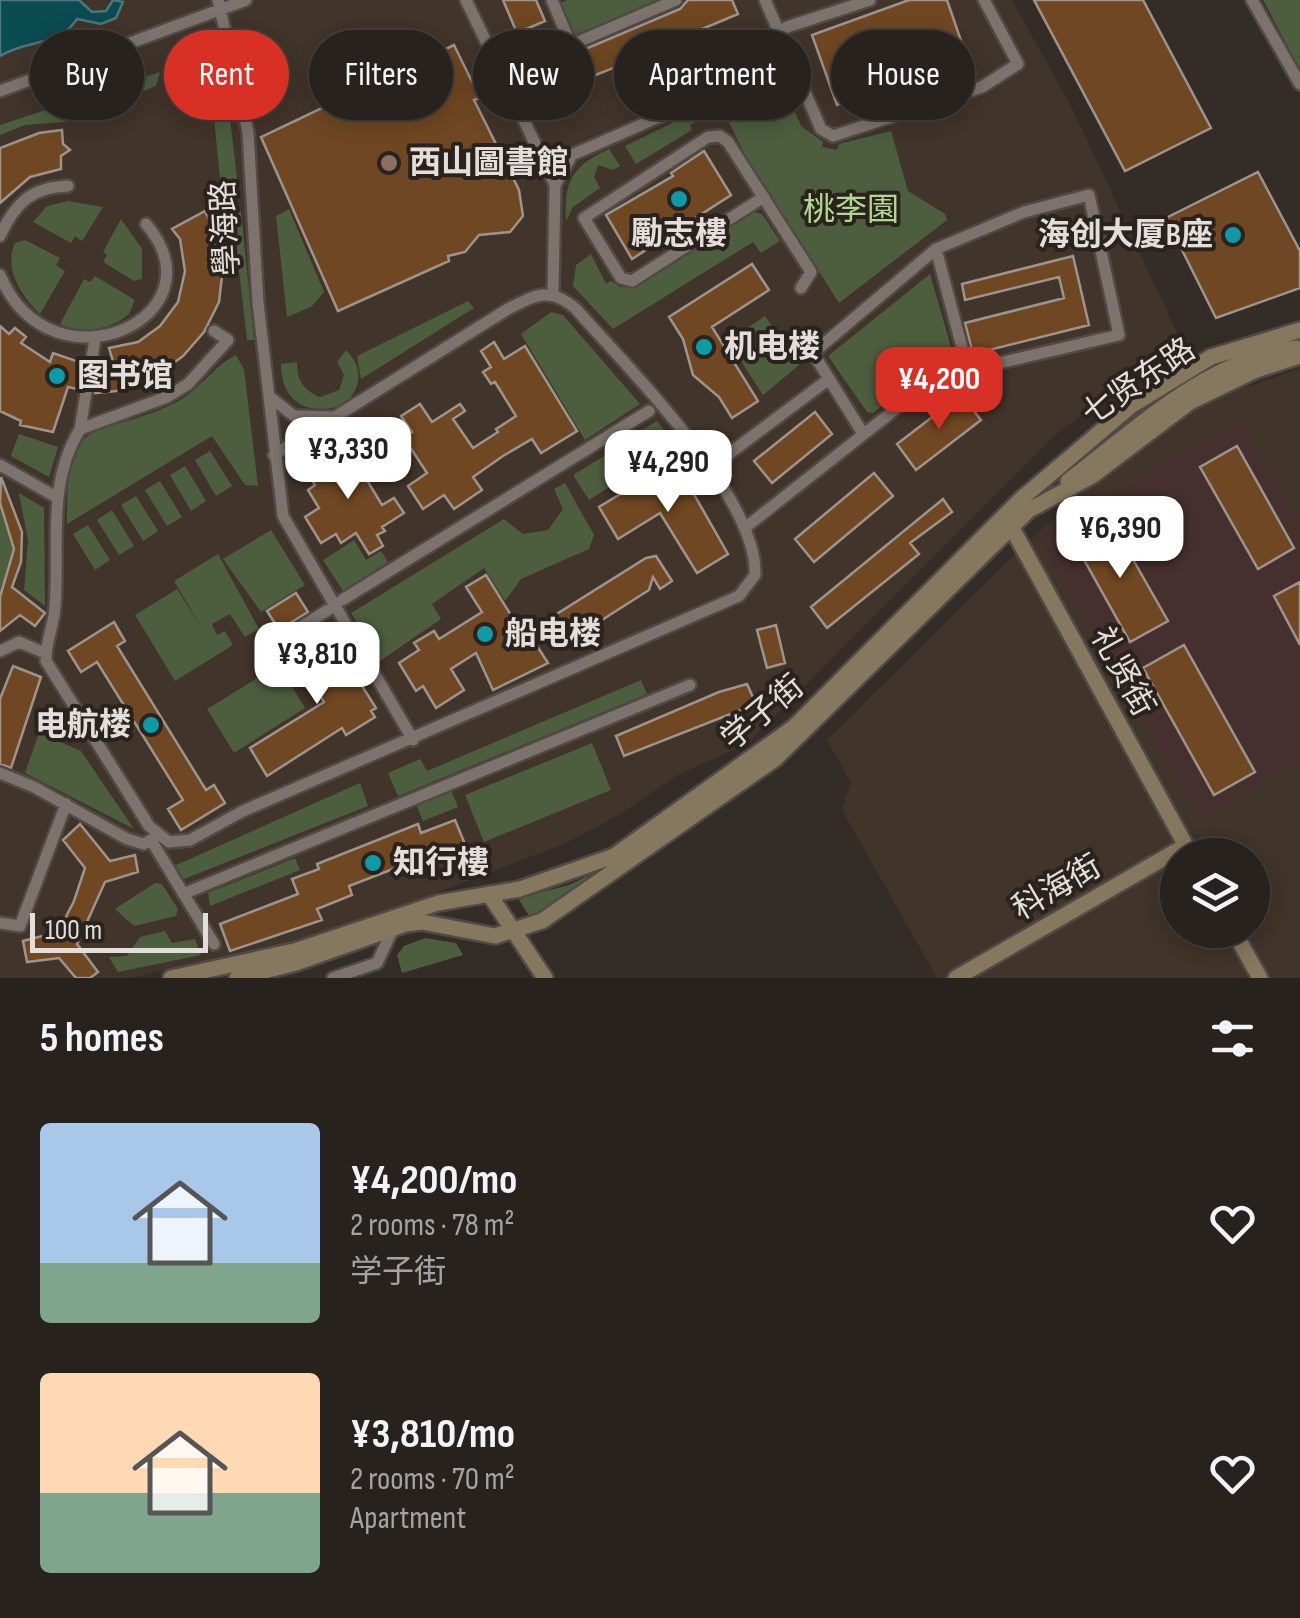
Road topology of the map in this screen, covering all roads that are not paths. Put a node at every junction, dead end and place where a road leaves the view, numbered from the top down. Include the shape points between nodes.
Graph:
1 (246, 0) edge
2 (466, 0) edge
3 (552, 0) edge
4 (676, 0) edge
5 (765, 0) edge
6 (870, 0) edge
7 (984, 0) edge
8 (1252, 0) edge
9 (219, 6) edge
10 (778, 30) edge
11 (785, 30) edge
12 (1300, 84) edge
13 (0, 91) edge
14 (811, 108) edge
15 (653, 120) edge
16 (68, 186) dead end
17 (554, 186) junction
18 (764, 198) junction
19 (146, 224) dead end
20 (0, 236) edge
21 (936, 249) junction
22 (0, 275) edge
23 (801, 288) dead end
24 (3, 291) edge
25 (552, 293) junction
26 (214, 330) dead end
27 (95, 339) junction
28 (1295, 343) edge
29 (968, 370) junction
30 (828, 379) junction
31 (270, 397) junction
32 (650, 411) dead end
33 (337, 416) junction
34 (80, 428) junction
35 (862, 432) junction
36 (274, 455) junction
37 (0, 466) edge
38 (710, 468) junction
39 (56, 497) junction
40 (1025, 505) junction
41 (1008, 521) junction
42 (746, 526) junction
43 (342, 600) dead end
44 (328, 610) dead end
45 (282, 638) dead end
46 (0, 651) edge
47 (46, 653) junction
48 (690, 685) dead end
49 (413, 740) junction
50 (0, 773) edge
51 (66, 804) junction
52 (155, 838) junction
53 (1181, 838) edge
54 (1160, 865) edge
55 (183, 894) junction
56 (490, 894) junction
57 (0, 923) edge
58 (393, 929) junction
59 (515, 933) junction
60 (214, 944) dead end
61 (1243, 948) edge
62 (171, 978) edge
63 (238, 978) edge
64 (333, 978) edge
65 (545, 978) edge
66 (956, 978) edge
67 (1260, 978) edge

1 - 9 street
2 - 17 street
3 - 4 street via 572,45
5 - 10 street
6 - 11 street
7 - 14 street via 1018,64 982,87 833,136 820,129
8 - 12 street
9 - 13 street
9 - 31 street, 學海路 via 248,132
15 - 17 street via 572,156
16 - 20 street via 33,192
17 - 25 street
18 - 18 street via 728,142 715,136 584,218 621,278 632,281
18 - 23 street via 811,272
19 - 27 street via 167,258 160,297 131,327
21 - 29 street
21 - 29 street via 1024,212 1089,195 1119,335
21 - 30 street via 812,354
22 - 24 street
24 - 27 street via 43,326
25 - 33 street via 508,310
25 - 38 street via 576,309
26 - 34 street via 228,340 188,384
27 - 34 street
28 - 40 main road, 学子街 via 1190,402 1092,476
28 - 40 main road, 七贤东路 via 1246,350 1176,383
29 - 35 street via 935,378
30 - 35 street
30 - 38 street
31 - 33 street via 306,420
31 - 36 street, 學海路
32 - 43 street
33 - 36 street
34 - 39 street
35 - 42 street
36 - 49 street, 學海路 via 283,516 295,542
37 - 39 street
38 - 42 street
39 - 47 street via 55,614
40 - 41 main road, 学子街
41 - 53 main road, 礼贤街
41 - 56 main road, 学子街 via 762,753 614,856
41 - 59 main road, 学子街 via 775,759 542,921
42 - 49 street via 754,575 739,596
44 - 45 street
46 - 47 street via 20,642
47 - 52 street
48 - 55 street
49 - 52 street via 190,840
50 - 51 street
51 - 52 street via 127,839 144,844
51 - 57 street via 20,926
52 - 55 street
54 - 66 main road, 科海街
55 - 60 street
56 - 59 main road
56 - 62 main road, 学子街 via 405,912 294,951
58 - 59 main road, 学子街 via 422,922 469,934
58 - 63 main road, 学子街
58 - 64 street via 376,963
59 - 65 main road
61 - 67 main road

